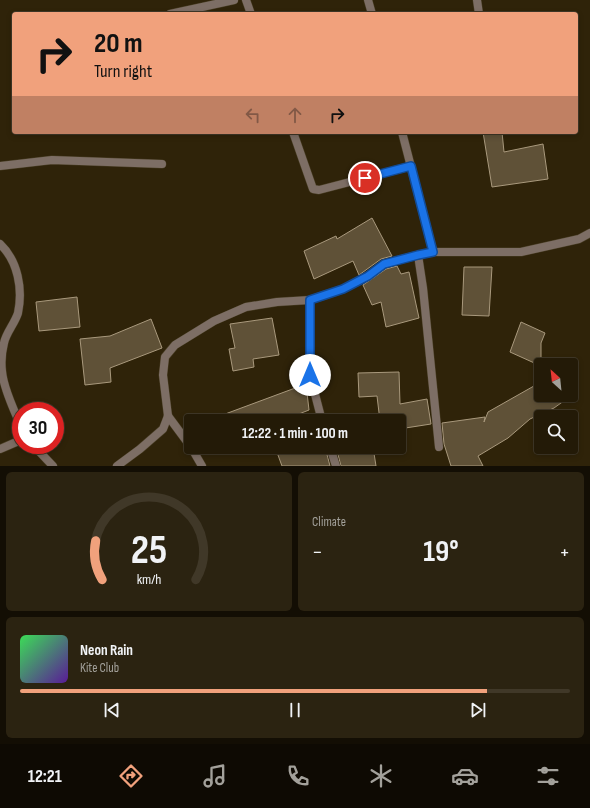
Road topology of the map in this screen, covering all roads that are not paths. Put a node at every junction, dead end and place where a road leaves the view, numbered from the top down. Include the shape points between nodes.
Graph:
1 (234, 0) edge
2 (246, 0) edge
3 (368, 0) edge
4 (476, 0) edge
5 (179, 12) edge
6 (250, 12) edge
7 (371, 12) edge
8 (479, 12) edge
9 (293, 134) edge
10 (403, 134) edge
11 (162, 164) dead end
12 (0, 166) edge
13 (411, 166) junction
14 (590, 233) edge
15 (0, 244) edge
16 (433, 252) junction
17 (418, 255) junction
18 (310, 300) junction
19 (12, 404) edge
20 (320, 414) edge
21 (168, 416) junction
22 (184, 438) edge
23 (12, 444) edge
24 (439, 447) dead end
25 (0, 449) edge
26 (42, 454) edge
27 (195, 454) edge
28 (332, 454) edge
29 (53, 466) edge
30 (118, 466) edge
31 (202, 466) edge
32 (336, 466) edge

1 - 5 street
2 - 6 street
3 - 7 street
4 - 8 street
9 - 13 street via 314,189 319,190
10 - 13 street
11 - 12 street via 52,160
13 - 16 street
14 - 16 street via 579,239 521,252
15 - 19 street via 8,251 18,274 18,313 4,343 2,372
16 - 17 street
17 - 18 street via 384,264 343,289
17 - 24 street
18 - 20 street via 310,375
18 - 21 street via 246,307 214,321 175,344 165,357 163,376
21 - 22 street
21 - 30 street via 163,429
23 - 25 street
26 - 29 street
27 - 31 street
28 - 32 street

